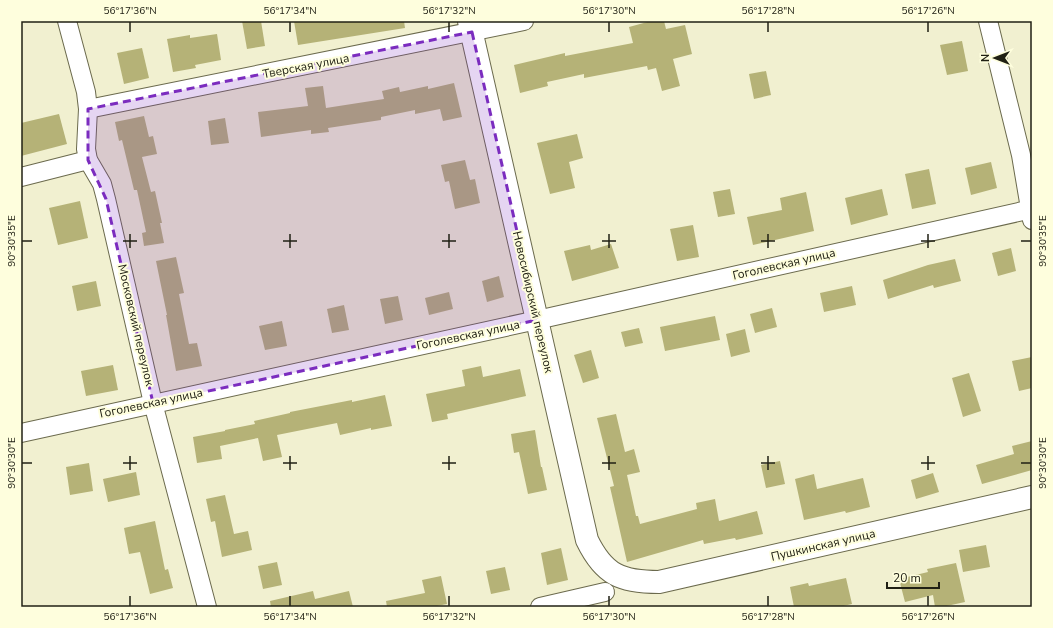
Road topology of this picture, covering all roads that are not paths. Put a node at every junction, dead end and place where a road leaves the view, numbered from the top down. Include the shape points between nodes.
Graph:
1 (67, 21) edge
2 (524, 21) edge
3 (988, 21) edge
4 (470, 27) edge
5 (88, 109) junction
6 (88, 160) junction
7 (21, 176) edge
8 (1031, 213) edge
9 (537, 320) junction
10 (153, 403) junction
11 (21, 433) edge
12 (1032, 496) edge
13 (609, 591) edge
14 (207, 607) edge
15 (540, 607) edge

1 - 5 street, Московский переулок via 86,92
2 - 4 street, Тверская улица
3 - 8 street via 1021,155
4 - 5 street, Тверская улица
4 - 9 street, Новосибирский переулок
5 - 6 street, Московский переулок
6 - 7 street
6 - 10 street, Московский переулок via 102,184 106,198
8 - 9 street, Гоголевская улица
9 - 10 street, Гоголевская улица
9 - 13 street, Новосибирский переулок via 587,540 602,565
10 - 11 street, Гоголевская улица
10 - 14 street, Московский переулок
12 - 13 street, Пушкинская улица via 659,582 626,579
13 - 15 street

